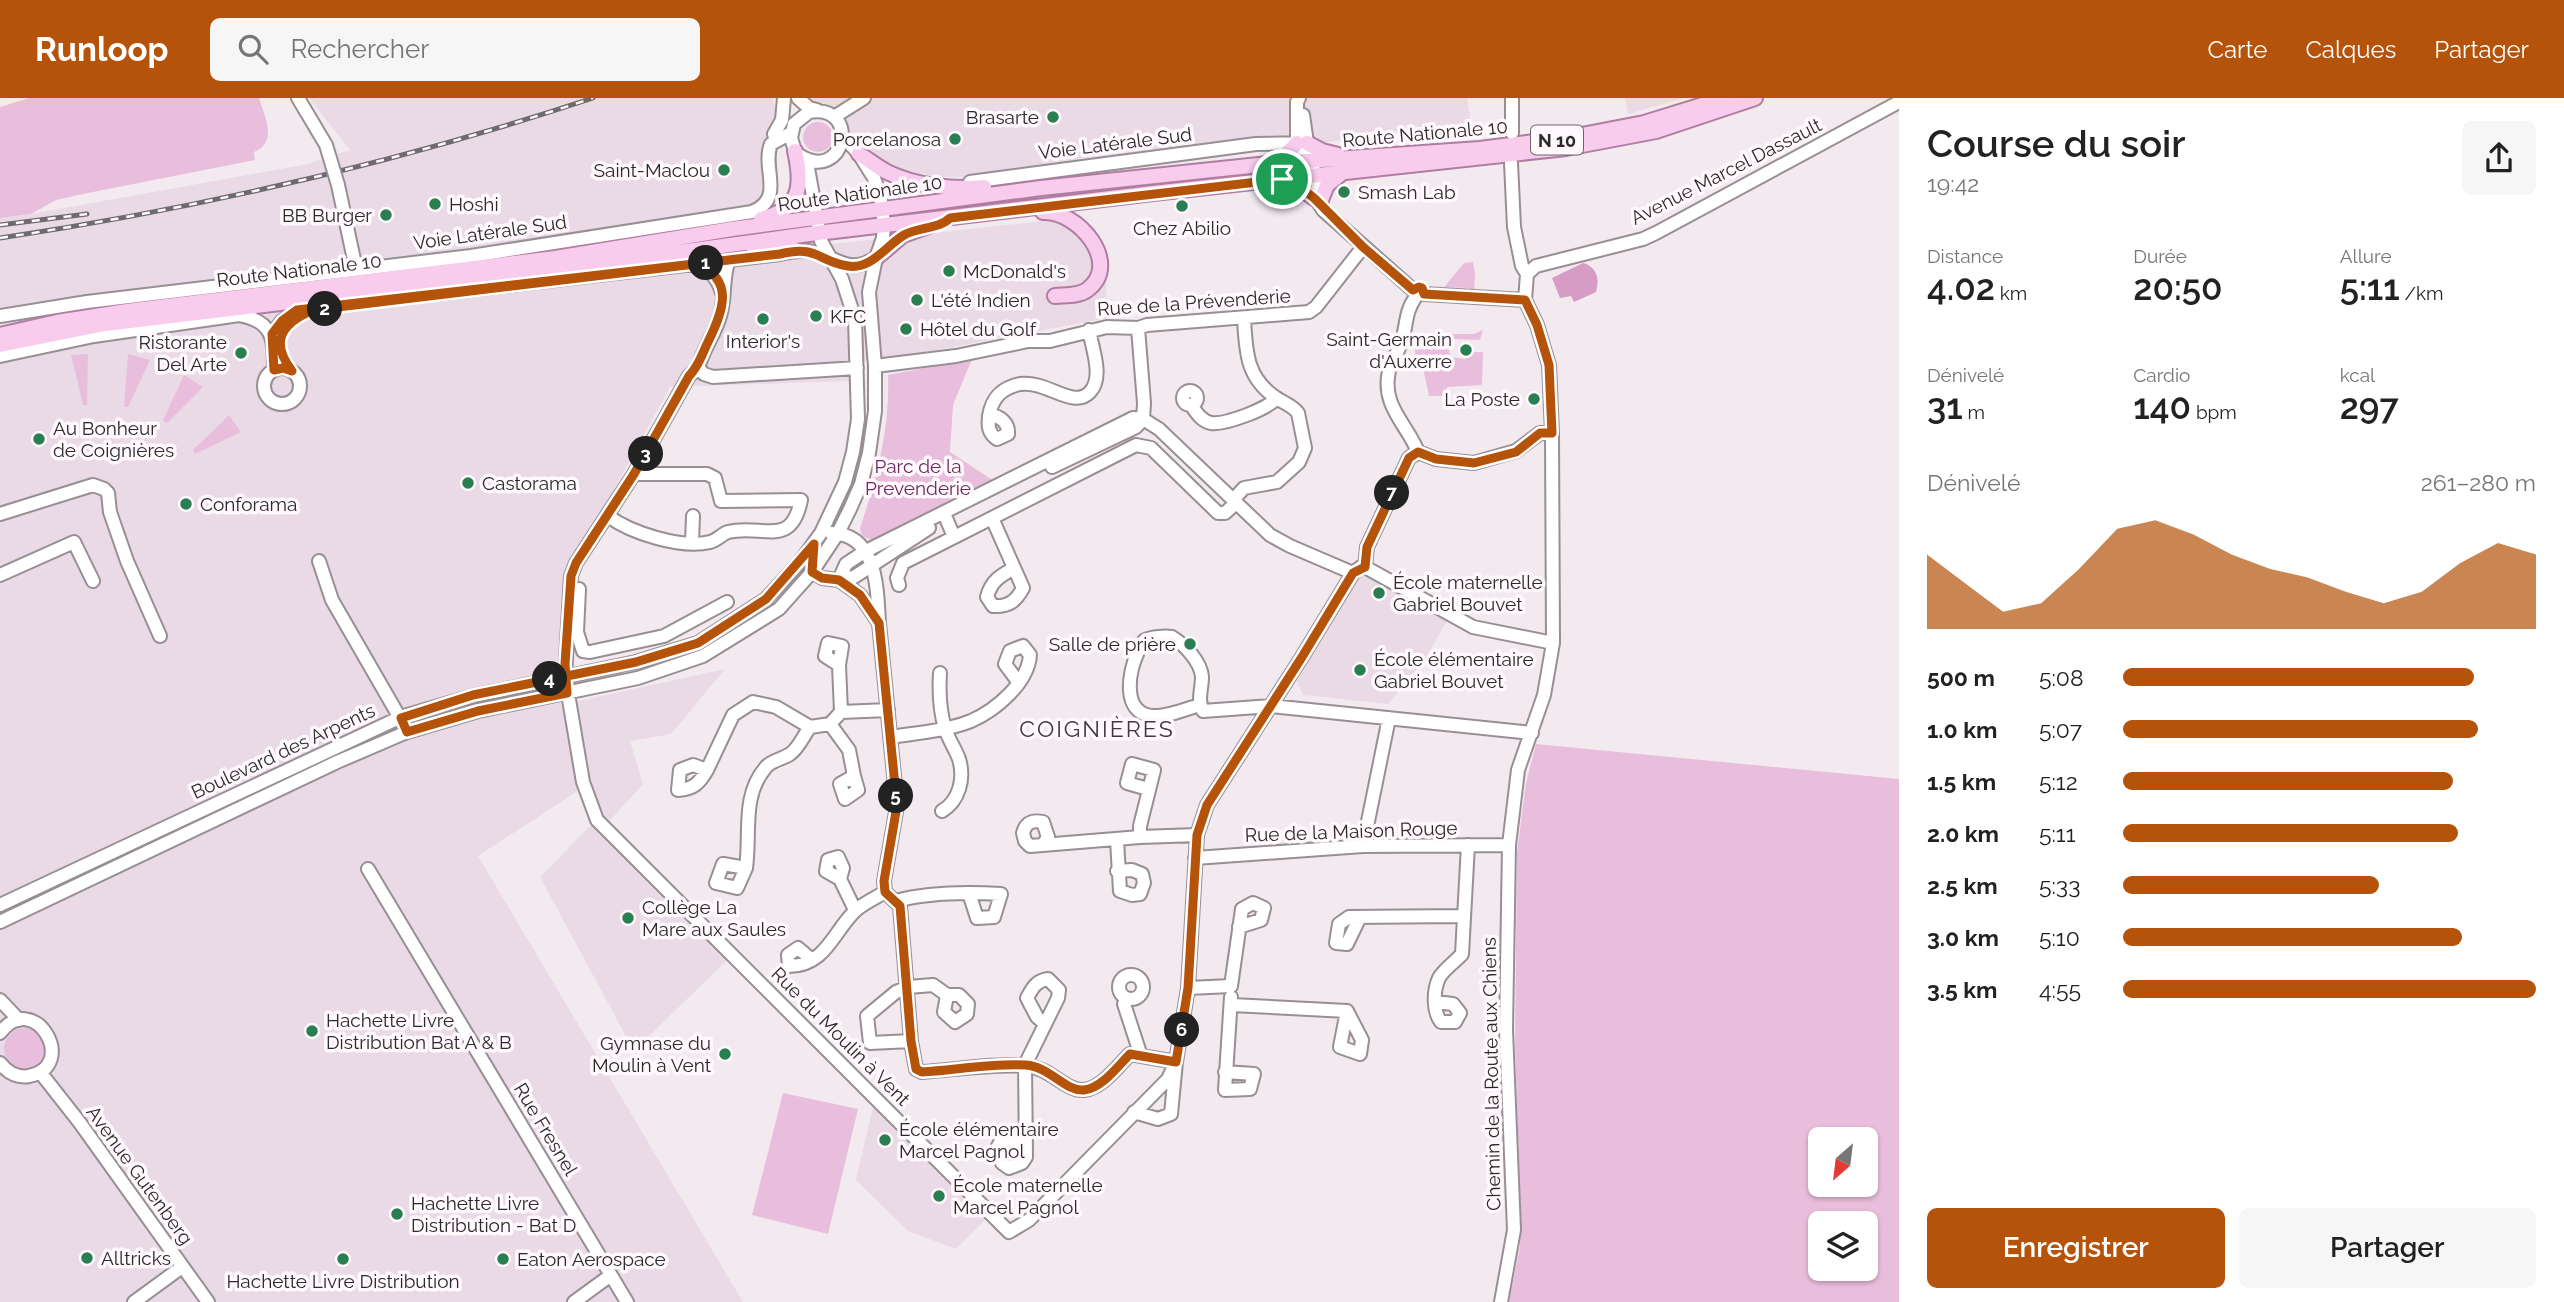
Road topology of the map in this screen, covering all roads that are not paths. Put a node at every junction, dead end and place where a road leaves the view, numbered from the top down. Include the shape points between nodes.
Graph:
1 (298, 98) edge
2 (784, 98) edge
3 (798, 98) edge
4 (864, 98) edge
5 (1300, 98) edge
6 (1512, 98) edge
7 (1725, 98) edge
8 (1755, 98) edge
9 (1899, 102) edge
10 (817, 110) junction
11 (834, 117) junction
12 (1297, 117) junction
13 (1512, 133) dead end
14 (842, 135) junction
15 (776, 140) junction
16 (794, 142) junction
17 (1302, 143) junction
18 (1256, 144) junction
19 (859, 154) junction
20 (768, 155) junction
21 (1353, 158) junction
22 (1278, 163) junction
23 (1511, 163) dead end
24 (1309, 168) junction
25 (1343, 172) junction
26 (1282, 179) junction
27 (1261, 181) junction
28 (939, 185) junction
29 (1041, 188) junction
30 (1320, 203) junction
31 (1032, 208) junction
32 (882, 209) junction
33 (817, 218) junction
34 (950, 218) junction
35 (884, 224) junction
36 (732, 229) junction
37 (819, 233) junction
38 (1363, 247) junction
39 (796, 250) joint
40 (731, 253) junction
41 (876, 258) junction
42 (830, 259) junction
43 (695, 264) junction
44 (356, 269) junction
45 (1527, 274) junction
46 (1418, 294) junction
47 (1055, 296) dead end
48 (724, 298) junction
49 (1525, 300) junction
50 (313, 310) junction
51 (0, 316) edge
52 (1244, 319) junction
53 (1138, 328) junction
54 (1089, 330) junction
55 (272, 334) junction
56 (0, 335) edge
57 (0, 345) edge
58 (0, 356) edge
59 (699, 362) junction
60 (875, 366) junction
61 (857, 368) junction
62 (274, 370) junction
63 (292, 371) junction
64 (1276, 398) junction
65 (1191, 405) dead end
66 (990, 415) dead end
67 (1143, 419) junction
68 (1552, 433) junction
69 (1090, 449) junction
70 (1418, 452) junction
71 (1097, 465) junction
72 (634, 474) junction
73 (1234, 501) junction
74 (0, 514) edge
75 (608, 516) junction
76 (693, 516) dead end
77 (946, 518) junction
78 (992, 518) junction
79 (838, 533) junction
80 (954, 537) junction
81 (817, 539) junction
82 (692, 542) junction
83 (864, 552) junction
84 (319, 561) dead end
85 (872, 563) junction
86 (1365, 567) junction
87 (1014, 568) dead end
88 (812, 572) junction
89 (1353, 573) junction
90 (0, 575) edge
91 (839, 580) junction
92 (93, 581) dead end
93 (899, 585) dead end
94 (579, 589) dead end
95 (727, 602) dead end
96 (879, 623) junction
97 (572, 631) junction
98 (160, 636) dead end
99 (1553, 643) junction
100 (839, 666) dead end
101 (940, 673) dead end
102 (565, 676) junction
103 (1019, 683) dead end
104 (567, 693) junction
105 (1200, 705) junction
106 (1271, 706) junction
107 (888, 710) junction
108 (841, 712) junction
109 (401, 718) junction
110 (1389, 718) junction
111 (830, 724) junction
112 (810, 727) junction
113 (945, 728) junction
114 (407, 732) junction
115 (1532, 733) junction
116 (890, 737) junction
117 (706, 771) dead end
118 (854, 776) dead end
119 (1149, 789) dead end
120 (942, 811) dead end
121 (1197, 835) junction
122 (1140, 836) junction
123 (1117, 839) junction
124 (1044, 843) dead end
125 (1468, 845) junction
126 (1509, 845) junction
127 (1363, 846) junction
128 (1195, 858) junction
129 (746, 868) dead end
130 (368, 869) dead end
131 (1117, 871) dead end
132 (840, 879) dead end
133 (885, 892) junction
134 (969, 893) dead end
135 (897, 901) junction
136 (0, 905) edge
137 (855, 910) junction
138 (1463, 916) junction
139 (1359, 919) dead end
140 (0, 922) edge
141 (1239, 927) dead end
142 (812, 960) dead end
143 (1231, 986) junction
144 (908, 988) junction
145 (1188, 988) junction
146 (947, 995) dead end
147 (1127, 998) dead end
148 (0, 1000) edge
149 (1435, 1002) dead end
150 (1232, 1005) junction
151 (1348, 1011) dead end
152 (19, 1020) junction
153 (1044, 1023) dead end
154 (0, 1033) edge
155 (911, 1041) junction
156 (1141, 1056) junction
157 (1176, 1062) junction
158 (0, 1063) edge
159 (1025, 1065) junction
160 (40, 1072) junction
161 (1225, 1072) dead end
162 (1134, 1112) junction
163 (1024, 1143) dead end
164 (182, 1267) junction
165 (611, 1275) junction
166 (134, 1302) edge
167 (208, 1302) edge
168 (574, 1302) edge
169 (627, 1302) edge
170 (1501, 1302) edge

1 - 44 street, bridge via 326,145
2 - 15 street
2 - 16 street, Boulevard des Arpents via 794,117
3 - 10 street
4 - 11 street
5 - 12 street
5 - 17 street
6 - 13 street
7 - 21 main road, Route Nationale 10 / N 10 via 1644,123 1566,138
8 - 25 main road, N 10 via 1613,141
9 - 45 street, Avenue Marcel Dassault via 1656,233 1536,266
10 - 11 street
10 - 16 street via 802,115
11 - 14 street
12 - 17 street
12 - 18 street via 1279,138
14 - 16 street via 830,159 815,162
14 - 19 street
15 - 16 street
15 - 20 street
16 - 20 street
16 - 33 street, Boulevard des Arpents via 808,168
16 - 36 main road via 800,188 793,200 776,214
17 - 18 street, Voie Latérale Sud
17 - 21 main road
17 - 22 main road
17 - 24 street
18 - 28 street, Voie Latérale Sud
19 - 28 main road via 897,176
19 - 32 street via 874,178
20 - 44 street, Voie Latérale Sud via 771,190 760,209 752,212 471,256
21 - 24 main road
22 - 24 main road, Route Nationale 10 / N 10
22 - 29 main road, Route Nationale 10 / N 10
23 - 45 street via 1514,227
24 - 25 main road, N 10
24 - 26 main road, N 10
24 - 27 main road via 1268,174
24 - 30 street
25 - 30 main road via 1327,185
26 - 27 main road, N 10
26 - 30 main road
27 - 31 main road, N 10
28 - 29 main road via 1031,184
29 - 32 main road, Route Nationale 10 / N 10
30 - 38 street
31 - 34 main road, N 10
31 - 47 main road via 1074,221 1096,250 1099,270 1089,289
32 - 33 main road, Route Nationale 10 / N 10
32 - 35 street
33 - 36 main road, Route Nationale 10 / N 10
33 - 37 street, Boulevard des Arpents
34 - 35 main road, N 10
34 - 41 main road via 944,224 903,235
35 - 37 main road, N 10
35 - 41 street, Boulevard des Arpents
36 - 56 main road, Route Nationale 10 / N 10 via 555,258 127,311
37 - 40 main road, N 10
37 - 42 street, Boulevard des Arpents
38 - 46 street
38 - 52 street, Rue de la Prévenderie via 1313,310
39 - 40 main road
39 - 42 street
40 - 43 street
40 - 48 street
40 - 57 main road, N 10 via 106,324
41 - 42 street via 857,266
41 - 60 street, Boulevard des Arpents via 869,292
42 - 61 street, Boulevard des Arpents via 851,301
43 - 48 street via 714,275
43 - 50 street
44 - 51 street, Voie Latérale Sud
45 - 49 street
46 - 49 street
46 - 70 street via 1408,309 1388,382 1392,407
48 - 59 street
49 - 68 street via 1549,365
50 - 55 street via 289,314
50 - 63 street via 290,322 281,338
52 - 53 street, Rue de la Prévenderie
52 - 64 street via 1250,370
53 - 54 street, Rue de la Prévenderie
53 - 67 street
54 - 60 street, Rue de la Prévenderie via 1050,341
54 - 66 street via 1097,376 1087,395 1075,399 1038,384 1016,385 996,396
55 - 58 street via 264,324 239,315 94,336
55 - 62 street
59 - 61 street via 704,374 713,377
59 - 72 street
60 - 79 street, Boulevard des Arpents via 869,453 861,484
61 - 81 street, Boulevard des Arpents via 853,452 845,482
62 - 63 street
62 - 63 street via 265,380 264,390 268,398 282,405 293,402 299,393 300,383
64 - 65 street via 1265,408 1212,424
64 - 73 street via 1298,413 1303,456 1280,480 1249,486
67 - 69 street via 1136,427
67 - 73 street
67 - 83 street via 1133,418
68 - 70 street via 1540,433 1516,452 1474,463
68 - 99 street, Chemin de la Route aux Chiens
69 - 71 street
69 - 77 street
70 - 86 street via 1409,458 1367,547
71 - 73 street via 1136,445 1151,448 1218,513 1225,513
71 - 78 street
72 - 75 street
72 - 82 street via 707,474 715,478 721,501 801,500 797,518 786,529 728,532 711,542
73 - 89 street via 1278,540
74 - 98 street via 93,485 104,489 127,561
75 - 82 street via 674,543
75 - 97 street via 571,576
76 - 82 street
77 - 80 street
77 - 85 street
78 - 80 street
78 - 87 street
79 - 81 street
79 - 83 street via 852,538
79 - 88 street, Boulevard des Arpents
80 - 93 street via 903,563
81 - 88 street
81 - 102 street, Boulevard des Arpents via 766,599 698,643 636,662
83 - 85 street
83 - 91 street via 846,564
84 - 109 street via 332,600
85 - 91 street via 854,577
85 - 96 street
86 - 89 street
86 - 99 street via 1474,627
88 - 91 street
88 - 104 street, Boulevard des Arpents via 779,609 703,656 638,678
89 - 106 street
90 - 92 street via 74,542
91 - 96 street via 860,595
94 - 97 street
95 - 97 street via 664,636 590,652 583,651
96 - 107 street
97 - 102 street, Rue du Moulin à Vent
99 - 115 street, Chemin de la Route aux Chiens
100 - 108 street
101 - 113 street
102 - 104 street, Rue du Moulin à Vent
102 - 109 street, Boulevard des Arpents via 473,695
103 - 113 street via 972,720
104 - 114 street, Boulevard des Arpents via 478,711
104 - 162 street, Rue du Moulin à Vent via 584,788 597,820 1009,1232 1029,1220
105 - 105 street via 1154,717 1137,709 1128,683 1142,642 1172,637 1199,664
105 - 106 street via 1210,711
106 - 110 street
106 - 121 street via 1207,805
107 - 108 street
107 - 116 street
108 - 111 street
109 - 114 street
109 - 136 street, Boulevard des Arpents
110 - 115 street
110 - 127 street
111 - 112 street
111 - 118 street via 849,750
112 - 117 street via 776,708 753,702 733,715
112 - 129 street via 792,754 768,764 755,784 747,810
113 - 116 street
113 - 120 street via 960,761 960,787 954,804
114 - 140 street, Boulevard des Arpents
115 - 126 street, Chemin de la Route aux Chiens via 1518,770
116 - 133 street via 897,806
119 - 122 street
121 - 122 street
121 - 128 street
122 - 123 street
123 - 124 street
123 - 131 street
125 - 126 street, Rue de la Maison Rouge
125 - 127 street, Rue de la Maison Rouge
125 - 138 street
126 - 170 street, Chemin de la Route aux Chiens via 1506,1030 1514,1230
127 - 128 street, Rue de la Maison Rouge
128 - 145 street
130 - 165 street, Rue Fresnel
132 - 137 street
133 - 135 street
133 - 137 street
134 - 135 street
135 - 144 street
137 - 142 street via 832,943
138 - 139 street
138 - 149 street via 1462,954 1439,978
141 - 143 street
143 - 145 street
143 - 150 street
144 - 146 street via 933,985
144 - 155 street
144 - 155 street via 895,992 867,1016 870,1043
145 - 157 street
147 - 156 street via 1124,1004
148 - 152 street
150 - 151 street
150 - 161 street
152 - 154 street
152 - 160 street via 37,1023 50,1038 51,1056
153 - 159 street
155 - 159 street via 913,1063 922,1072
156 - 157 street
156 - 159 street via 1130,1054 1096,1087 1086,1090 1075,1090 1044,1069
157 - 162 street, Rue du Moulin à Vent via 1168,1079
157 - 162 street via 1171,1114 1158,1119
158 - 160 street via 12,1074
159 - 163 street
160 - 164 street, Avenue Gutenberg
164 - 166 street
164 - 167 street, Avenue Gutenberg
165 - 168 street
165 - 169 street, Rue Fresnel

